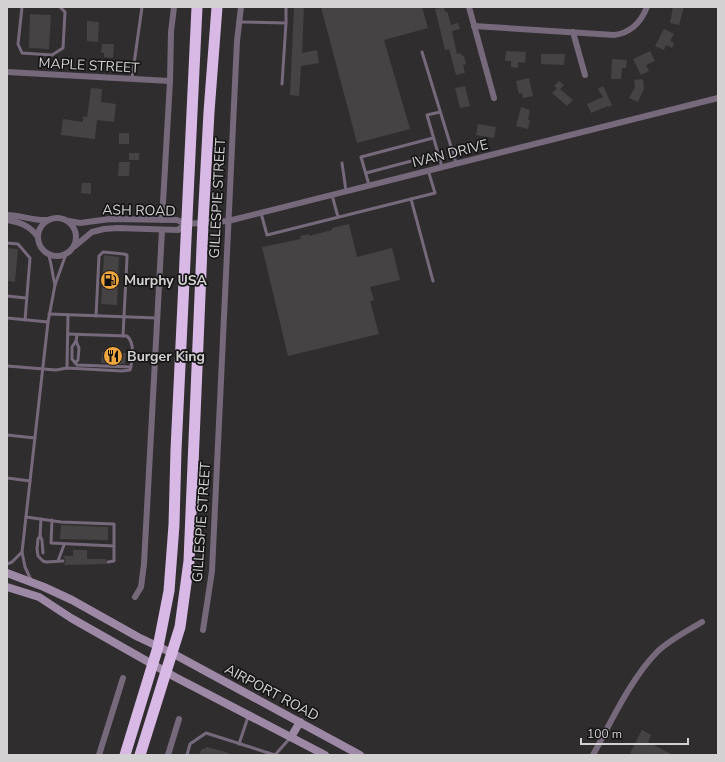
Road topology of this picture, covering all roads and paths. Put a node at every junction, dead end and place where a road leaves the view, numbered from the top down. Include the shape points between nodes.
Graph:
1 (22, 7) edge
2 (60, 7) edge
3 (142, 7) edge
4 (174, 7) edge
5 (197, 7) edge
6 (210, 7) edge
7 (217, 7) edge
8 (241, 7) edge
9 (286, 7) edge
10 (469, 7) edge
11 (647, 7) edge
12 (239, 22) junction
13 (286, 23) junction
14 (474, 26) junction
15 (214, 31) junction
16 (573, 32) junction
17 (422, 52) dead end
18 (7, 72) edge
19 (585, 74) dead end
20 (132, 79) junction
21 (170, 81) junction
22 (282, 84) dead end
23 (494, 98) dead end
24 (718, 98) edge
25 (440, 112) junction
26 (434, 138) junction
27 (438, 154) junction
28 (342, 162) dead end
29 (456, 163) junction
30 (442, 167) junction
31 (428, 170) junction
32 (366, 173) junction
33 (369, 185) junction
34 (346, 191) junction
35 (332, 195) junction
36 (411, 199) junction
37 (261, 213) junction
38 (7, 215) edge
39 (338, 217) junction
40 (7, 220) edge
41 (47, 220) junction
42 (162, 220) junction
43 (69, 221) junction
44 (228, 221) junction
45 (203, 223) junction
46 (186, 224) junction
47 (162, 230) junction
48 (38, 237) junction
49 (7, 243) edge
50 (75, 246) junction
51 (48, 254) junction
52 (66, 254) junction
53 (433, 281) dead end
54 (55, 284) junction
55 (7, 296) edge
56 (26, 298) junction
57 (49, 314) junction
58 (68, 315) junction
59 (96, 316) junction
60 (124, 317) junction
61 (7, 318) edge
62 (157, 318) junction
63 (24, 320) junction
64 (48, 322) junction
65 (68, 334) junction
66 (77, 335) junction
67 (122, 336) junction
68 (76, 342) junction
69 (75, 363) junction
70 (7, 366) edge
71 (131, 367) junction
72 (67, 368) junction
73 (42, 370) junction
74 (7, 435) edge
75 (35, 438) junction
76 (7, 478) edge
77 (30, 481) junction
78 (26, 517) junction
79 (42, 519) junction
80 (52, 520) junction
81 (40, 536) junction
82 (64, 545) junction
83 (114, 546) junction
84 (22, 552) junction
85 (43, 553) dead end
86 (47, 558) dead end
87 (53, 561) junction
88 (58, 561) junction
89 (63, 561) dead end
90 (108, 562) dead end
91 (7, 564) edge
92 (7, 573) edge
93 (31, 582) junction
94 (7, 587) edge
95 (135, 597) dead end
96 (702, 622) dead end
97 (203, 630) dead end
98 (158, 646) junction
99 (172, 653) junction
100 (153, 664) junction
101 (165, 671) junction
102 (123, 678) dead end
103 (249, 715) junction
104 (179, 719) dead end
105 (300, 722) junction
106 (290, 737) junction
107 (239, 744) junction
108 (99, 755) edge
109 (125, 755) edge
110 (140, 755) edge
111 (168, 755) edge
112 (186, 755) edge
113 (275, 755) edge
114 (325, 755) edge
115 (360, 755) edge
116 (593, 755) edge

1 - 2 lane via 18,44 22,53 52,54 63,48 65,12
3 - 20 lane
4 - 21 street
5 - 46 highway
6 - 15 highway via 209,19
7 - 15 highway
8 - 12 street, GILLESPIE STREET
9 - 13 lane
10 - 14 street
11 - 16 street via 634,28 621,34
12 - 13 lane
12 - 44 street, GILLESPIE STREET
13 - 22 lane
14 - 16 street
14 - 23 street
15 - 45 highway
16 - 19 street
17 - 25 lane
18 - 20 street, MAPLE STREET
20 - 21 street, MAPLE STREET
21 - 42 street
24 - 29 street, IVAN DRIVE
25 - 26 lane via 427,115
25 - 29 lane
26 - 27 lane
26 - 32 lane via 361,157
27 - 30 lane
27 - 32 lane
28 - 34 lane
29 - 30 street, IVAN DRIVE
30 - 31 street, IVAN DRIVE
31 - 33 street, IVAN DRIVE
31 - 36 lane via 435,193
32 - 33 lane
33 - 34 street, IVAN DRIVE
34 - 35 street, IVAN DRIVE
35 - 37 street, IVAN DRIVE
35 - 39 lane
36 - 39 lane
36 - 53 lane
37 - 39 lane via 267,235
37 - 44 street, IVAN DRIVE
38 - 41 street via 38,221
40 - 48 street via 28,226
41 - 43 street via 60,217
41 - 48 street via 42,225
42 - 43 street, ASH ROAD
42 - 46 street, ASH ROAD via 178,220
43 - 50 street via 77,234
44 - 45 street, IVAN DRIVE
44 - 97 street, GILLESPIE STREET via 212,571
45 - 46 street, IVAN DRIVE
45 - 99 highway via 189,562 180,627
46 - 47 street, ASH ROAD via 178,230
46 - 98 highway via 174,525 169,591
47 - 50 street, ASH ROAD via 104,229 92,232
47 - 62 street
48 - 51 street via 39,244
49 - 56 lane via 18,244 30,258
50 - 52 street
51 - 52 street
51 - 54 lane
52 - 54 lane
54 - 57 lane
55 - 56 lane
56 - 63 lane
57 - 58 lane
57 - 64 lane
58 - 59 lane
58 - 65 lane
59 - 60 lane
59 - 60 lane via 100,256 103,252 109,252 127,255
60 - 62 lane
60 - 67 lane
61 - 63 lane
62 - 95 street via 144,564 141,587
63 - 64 lane
64 - 73 lane
65 - 66 lane
65 - 72 lane
66 - 67 lane
66 - 68 lane
67 - 71 lane via 127,336 132,344
68 - 69 lane via 79,348 78,360
68 - 69 lane via 72,347 72,359
69 - 71 lane
70 - 73 lane
71 - 72 lane via 130,370 122,371
72 - 73 lane
73 - 75 lane
74 - 75 lane
75 - 77 lane
76 - 77 lane
77 - 78 lane
78 - 79 lane
78 - 84 lane
79 - 80 lane
79 - 81 lane
80 - 82 lane via 51,543
80 - 83 lane via 114,524
81 - 85 lane
81 - 87 lane via 38,556 43,561
82 - 83 lane
82 - 88 lane
83 - 90 lane via 114,561
84 - 91 lane
84 - 93 lane
86 - 87 lane
87 - 88 lane
88 - 89 lane
92 - 93 main road, AIRPORT ROAD
93 - 98 main road, AIRPORT ROAD via 72,600
94 - 100 main road via 39,598
96 - 116 street via 681,634 645,665
98 - 99 main road, AIRPORT ROAD
98 - 100 highway
99 - 101 highway
99 - 105 main road, AIRPORT ROAD
100 - 101 main road
100 - 109 highway
101 - 103 main road
101 - 110 highway
102 - 108 street
103 - 106 main road
103 - 107 lane
104 - 111 street
105 - 106 main road
105 - 115 main road, AIRPORT ROAD
106 - 113 lane
106 - 114 main road
107 - 112 lane via 206,733 190,744
107 - 113 lane

